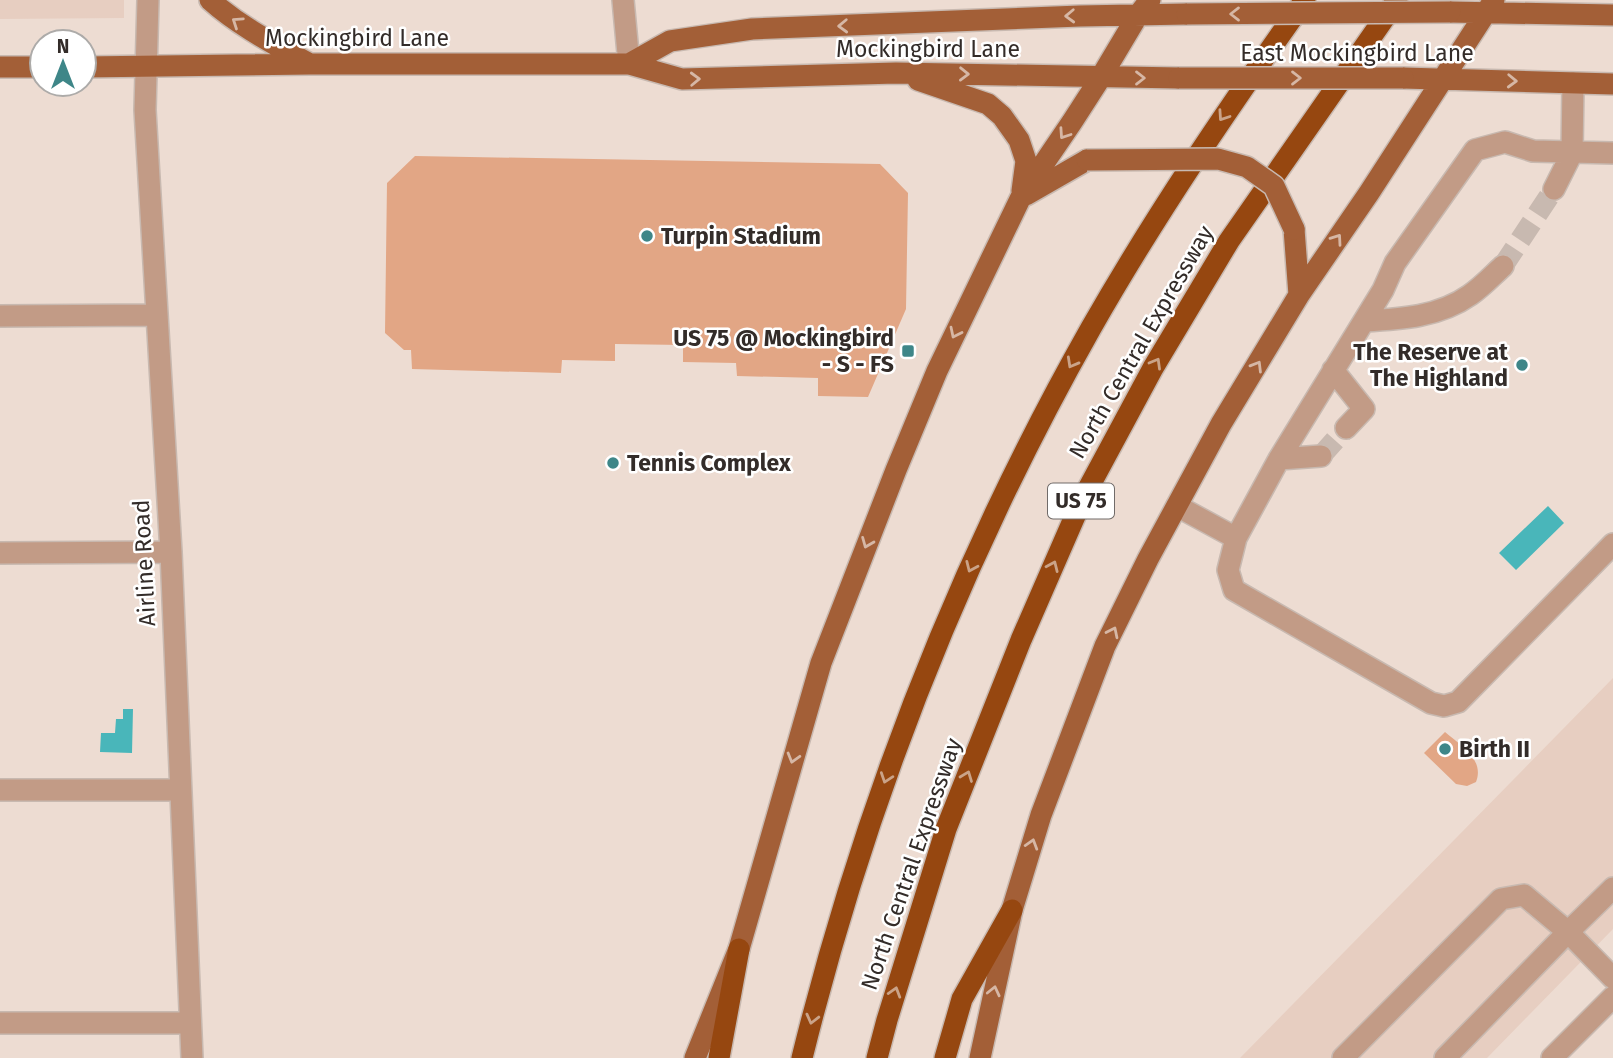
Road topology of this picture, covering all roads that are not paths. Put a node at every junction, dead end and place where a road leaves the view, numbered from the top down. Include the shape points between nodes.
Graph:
1 (148, 0) edge
2 (209, 0) edge
3 (623, 0) edge
4 (1305, 0) edge
5 (1397, 0) edge
6 (1489, 6) edge
7 (1144, 7) edge
8 (1613, 15) edge
9 (310, 64) junction
10 (629, 64) junction
11 (146, 66) junction
12 (0, 67) edge
13 (28, 67) edge
14 (98, 67) edge
15 (896, 73) junction
16 (1101, 77) junction
17 (1444, 78) junction
18 (1573, 83) junction
19 (1613, 84) edge
20 (1572, 153) junction
21 (1613, 153) edge
22 (1554, 189) tunnel mouth
23 (1021, 197) junction
24 (1503, 266) tunnel mouth
25 (1299, 295) junction
26 (156, 315) junction
27 (0, 316) edge
28 (1364, 321) junction
29 (1333, 370) junction
30 (1346, 428) tunnel mouth
31 (1321, 456) tunnel mouth
32 (1279, 459) junction
33 (1177, 506) junction
34 (1236, 538) junction
35 (1613, 544) edge
36 (171, 552) junction
37 (0, 553) edge
38 (0, 790) edge
39 (180, 790) junction
40 (1613, 888) edge
41 (1012, 909) junction
42 (1568, 932) junction
43 (739, 949) junction
44 (1613, 978) edge
45 (1613, 997) edge
46 (0, 1023) edge
47 (190, 1023) junction
48 (192, 1058) edge
49 (695, 1058) edge
50 (719, 1058) edge
51 (802, 1058) edge
52 (877, 1058) edge
53 (945, 1058) edge
54 (980, 1058) edge
55 (1343, 1058) edge
56 (1445, 1058) edge
57 (1552, 1058) edge

1 - 11 street, Airline Road
9 -> 2 main road via 256,34
3 - 10 street
4 -> 51 highway, North Central Expressway / US 75 via 1143,240 1067,372 1001,502 945,626 887,776 840,919
52 -> 5 highway, North Central Expressway / US 75 via 946,829 1082,500 1229,241
6 -> 7 main road, East Mockingbird Lane, bridge via 1450,12 1187,14
6 - 8 main road, East Mockingbird Lane
6 - 17 main road
7 -> 10 main road, Mockingbird Lane via 1080,16 752,29 670,40
7 - 16 main road
9 - 10 main road, Mockingbird Lane
9 - 11 main road, Mockingbird Lane
10 -> 15 main road, Mockingbird Lane via 682,79
11 - 14 main road, Mockingbird Lane
11 - 26 street, Airline Road
12 - 13 main road
15 -> 16 main road, Mockingbird Lane
15 - 23 main road via 988,104 1002,116 1019,140 1026,161
16 -> 17 main road, East Mockingbird Lane, bridge
16 -> 23 main road
17 -> 18 main road, East Mockingbird Lane
25 -> 17 main road
18 - 19 main road, East Mockingbird Lane
18 - 20 street
20 - 21 street
20 - 22 street
20 - 28 street via 1533,151 1505,142 1475,150 1395,263
23 - 25 main road, bridge via 1087,160 1218,159 1247,167 1274,186 1294,229
23 -> 43 main road via 937,371 821,663
24 - 28 street via 1469,296 1437,312
33 -> 25 main road
26 - 27 street
26 - 36 street, Airline Road
28 - 29 street
29 - 30 street via 1369,413
29 - 32 street
31 - 32 street
32 - 34 street
33 - 34 street
41 -> 33 main road via 1041,815 1105,646
34 - 35 street via 1228,570 1234,590 1431,703 1444,706 1458,702
36 - 37 street
36 - 39 street, Airline Road
38 - 39 street
39 - 47 street, Airline Road
40 - 42 street
41 - 53 highway via 962,999
54 -> 41 main road
42 - 44 street
42 - 55 street via 1524,895 1501,899
42 - 56 street
43 - 49 main road
43 - 50 highway
45 - 57 street
46 - 47 street
47 - 48 street, Airline Road

